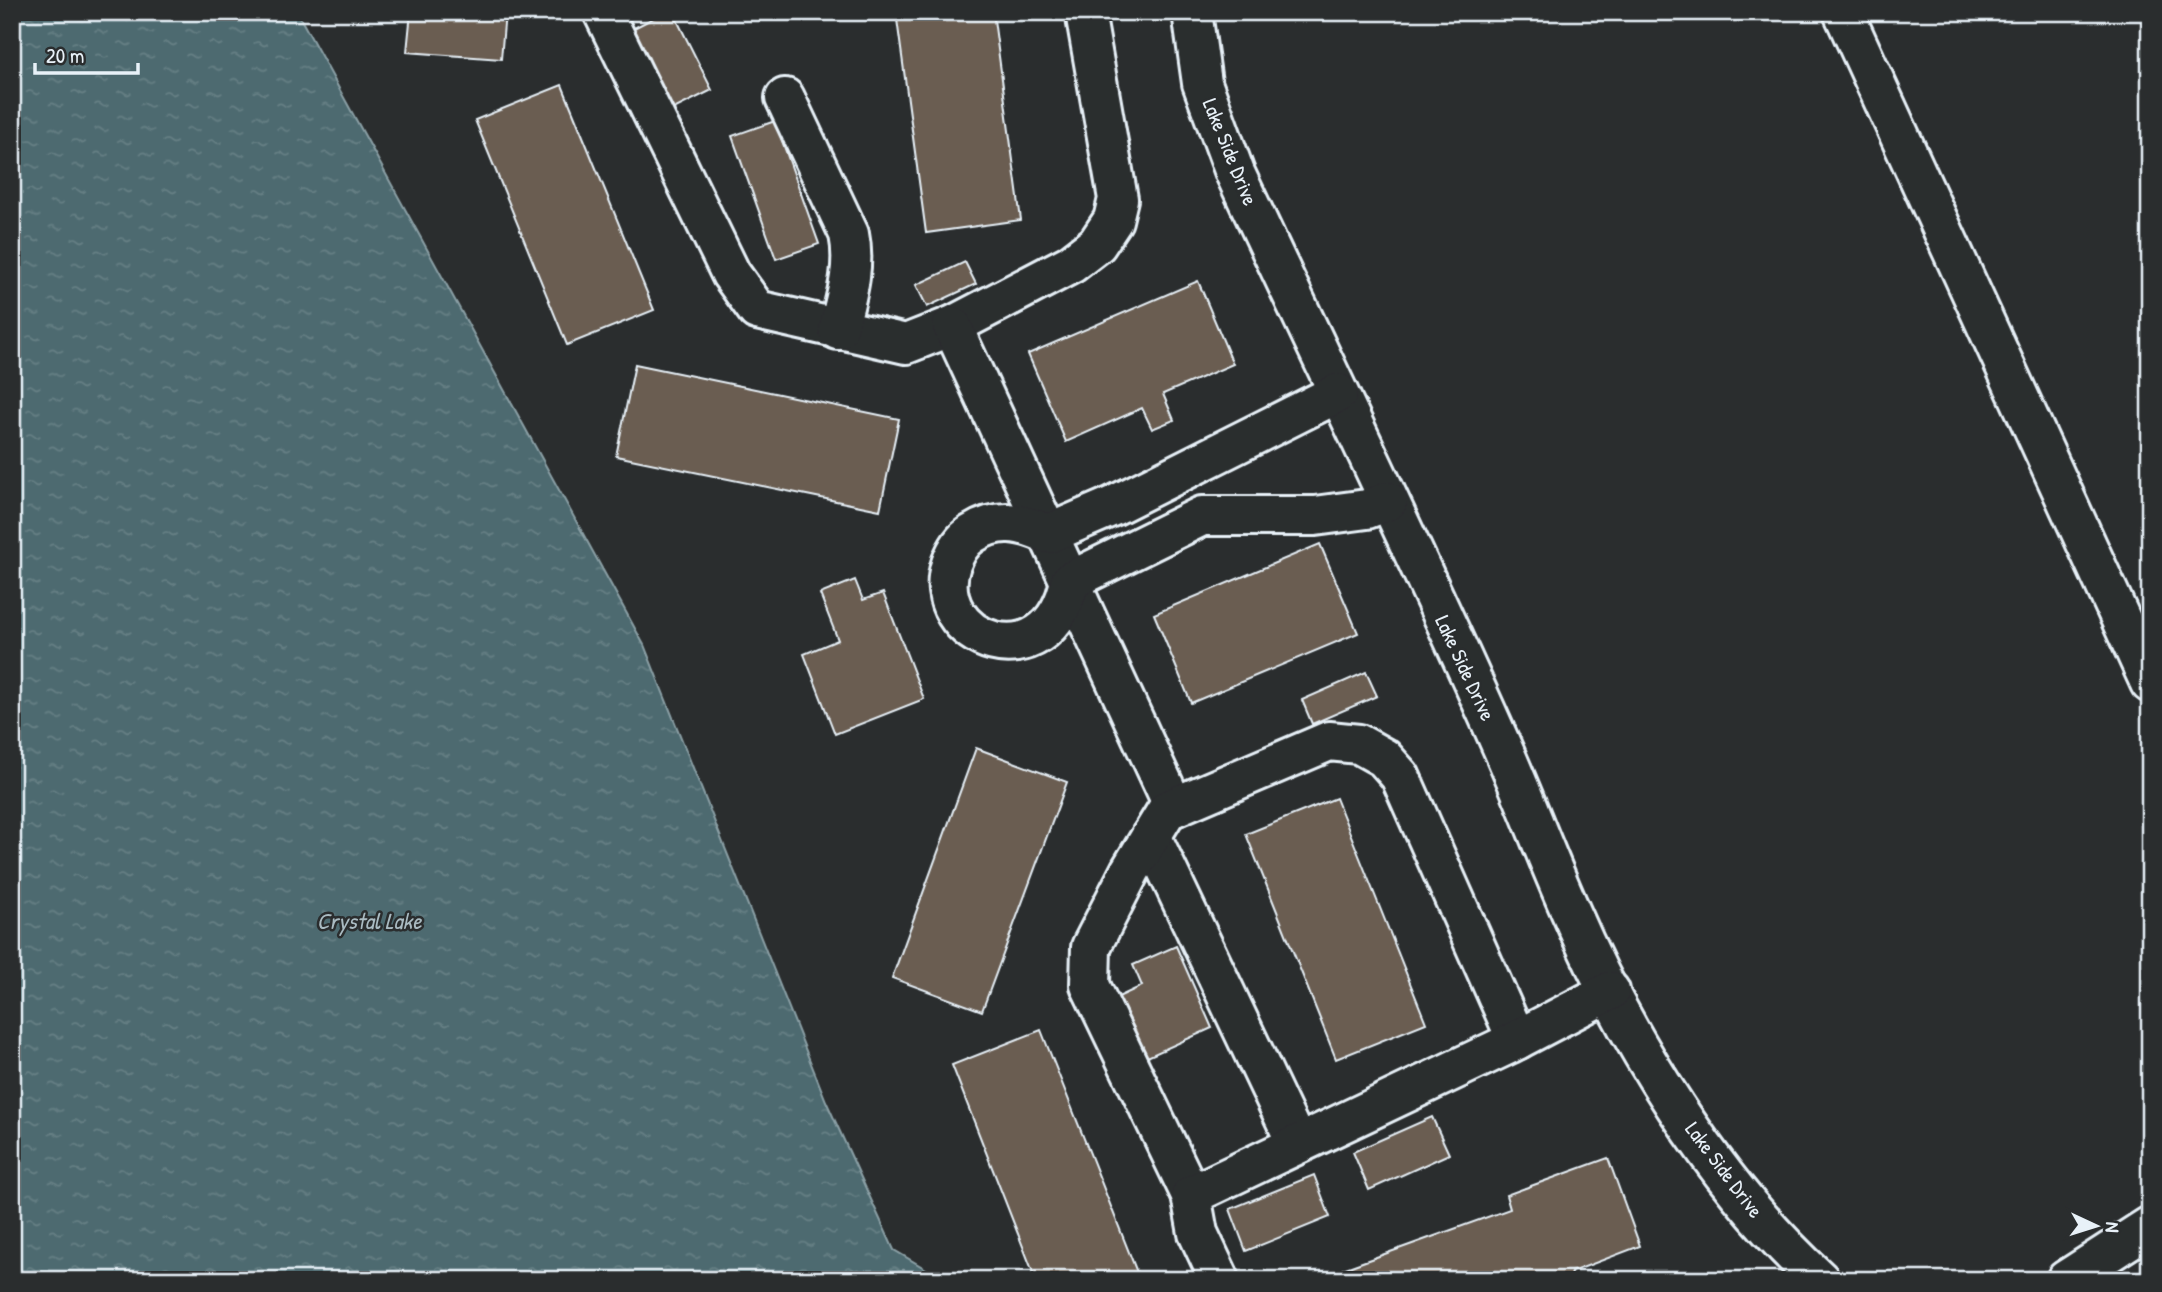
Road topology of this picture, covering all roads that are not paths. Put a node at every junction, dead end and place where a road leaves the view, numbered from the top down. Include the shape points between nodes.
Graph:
1 (603, 12) edge
2 (1085, 12) edge
3 (1192, 12) edge
4 (1843, 12) edge
5 (785, 98) dead end
6 (952, 326) junction
7 (838, 330) junction
8 (1338, 393) junction
9 (1388, 501) junction
10 (1048, 534) junction
11 (1070, 581) junction
12 (2150, 683) edge
13 (1174, 807) junction
14 (1151, 836) junction
15 (1610, 991) junction
16 (1517, 1040) junction
17 (1297, 1144) junction
18 (1191, 1195) junction
19 (2150, 1226) edge
20 (1220, 1280) edge
21 (1820, 1280) edge
22 (2066, 1280) edge

1 - 7 street via 731,274 757,310
2 - 6 street via 1118,199 1113,220 1097,244 1071,264
3 - 8 street, Lake Side Drive via 1202,83 1231,160
4 - 12 street
5 - 7 street via 853,250
6 - 7 street via 906,344
6 - 10 street
8 - 9 street, Lake Side Drive
8 - 10 street
9 - 11 street via 1367,509 1315,516 1202,516
9 - 15 street, Lake Side Drive via 1502,747 1571,914
10 - 11 street
10 - 11 street via 1006,522 986,526 968,537 955,553 948,573 948,594 956,613 969,629 987,640 1026,641 1057,619
11 - 13 street
13 - 14 street via 1167,810
13 - 16 street via 1329,741 1359,744 1384,758 1400,776
14 - 17 street
14 - 18 street via 1091,947 1090,985
15 - 16 street
15 - 21 street, Lake Side Drive via 1672,1098 1742,1202
16 - 17 street
17 - 18 street
18 - 20 street via 1198,1233
19 - 22 street

